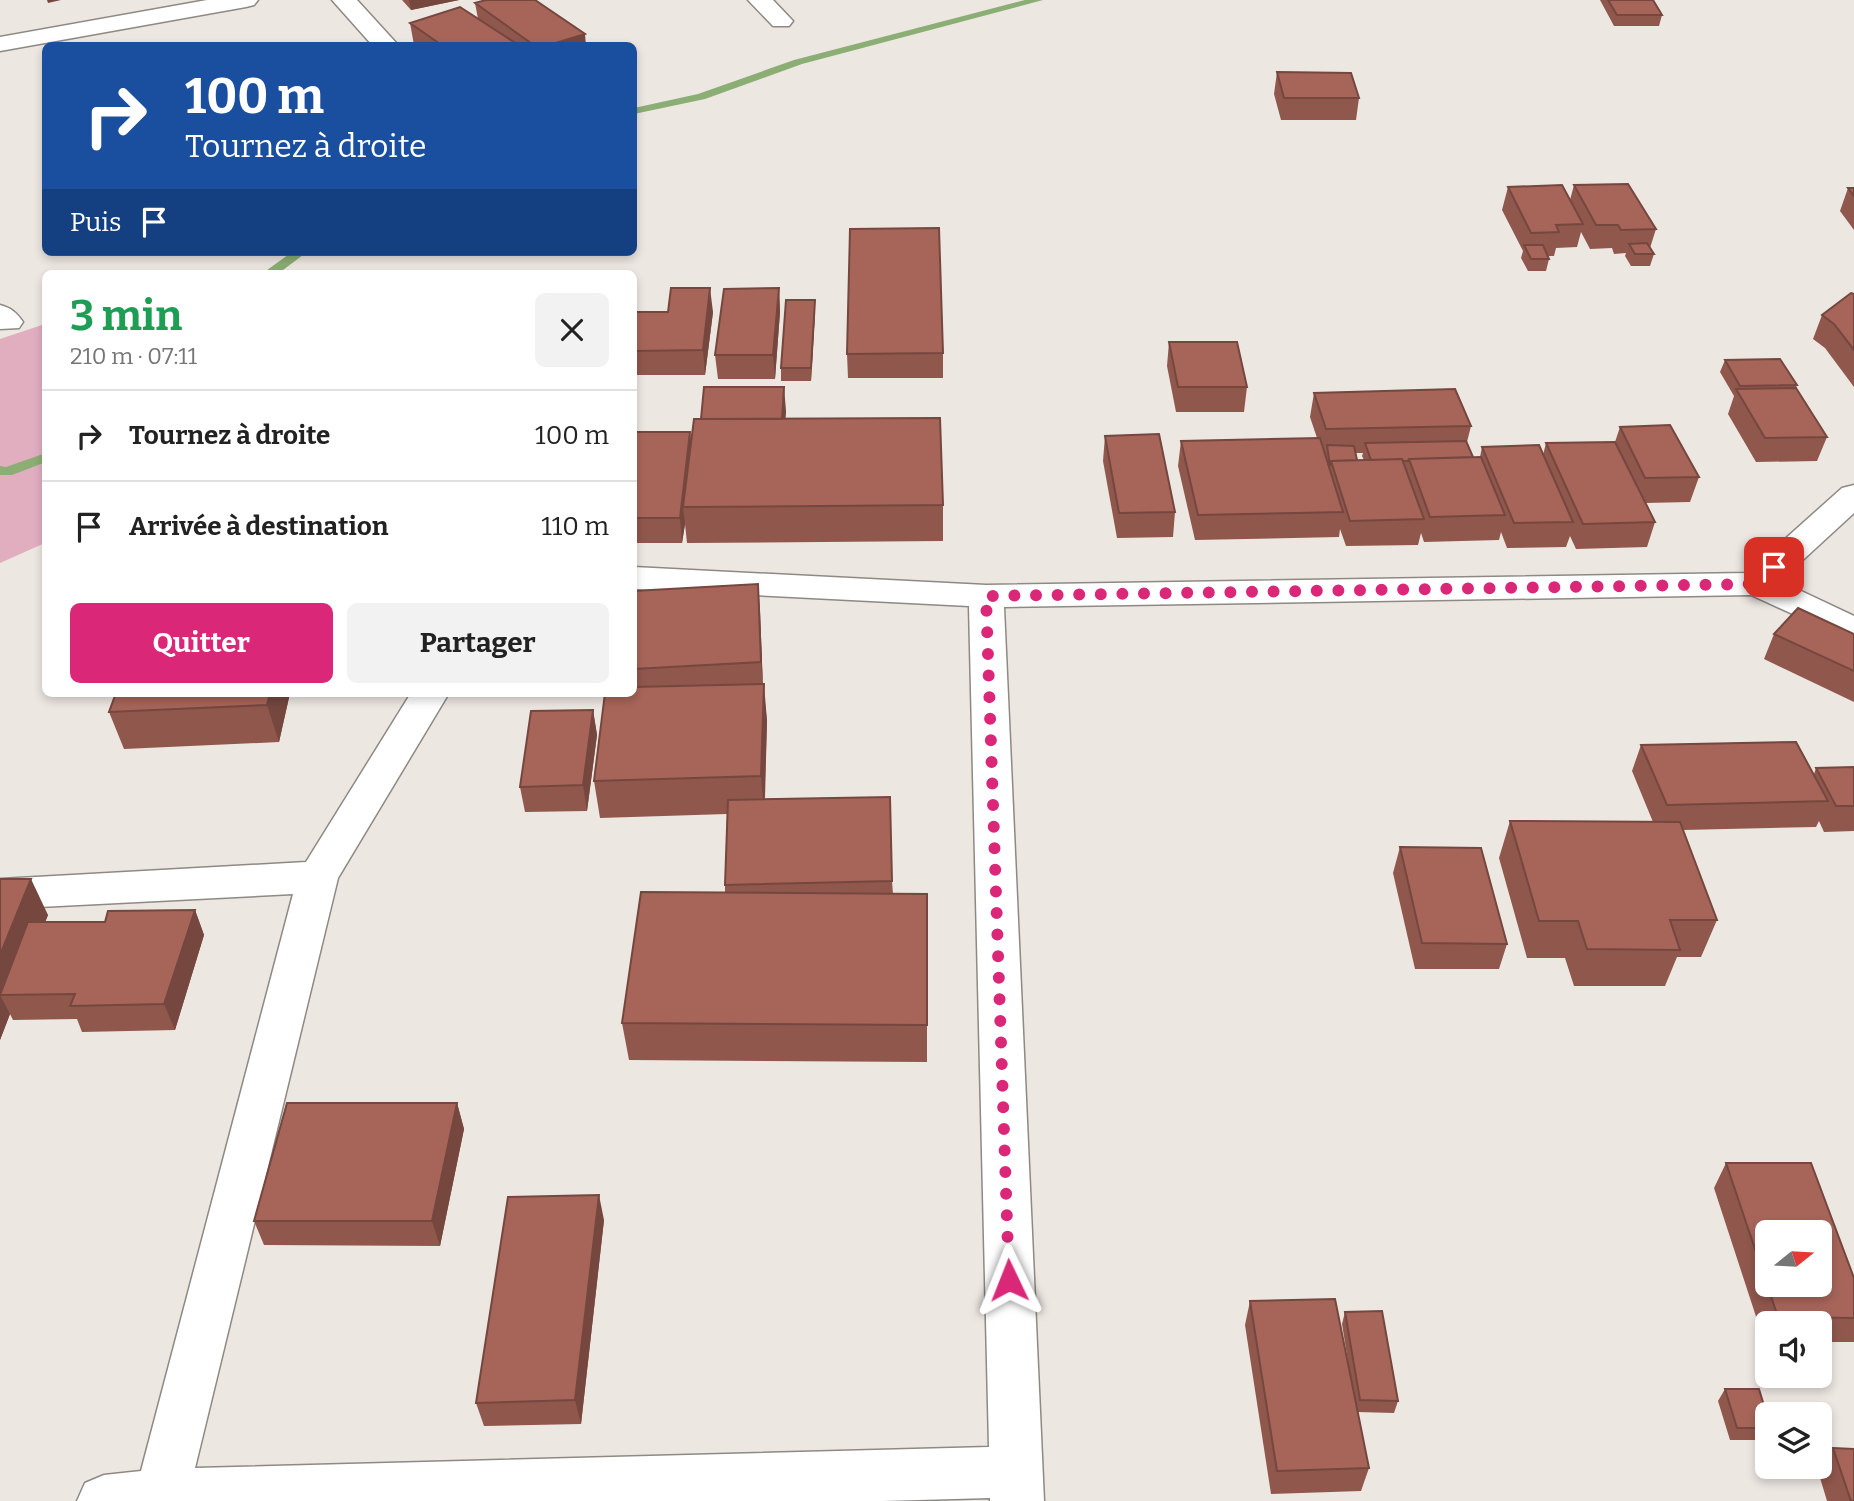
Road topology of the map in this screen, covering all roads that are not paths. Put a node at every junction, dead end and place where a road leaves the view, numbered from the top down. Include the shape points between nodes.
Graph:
1 (246, 0) edge
2 (344, 0) edge
3 (760, 0) edge
4 (781, 21) dead end
5 (383, 42) edge
6 (0, 44) edge
7 (1854, 495) edge
8 (637, 578) edge
9 (1756, 584) junction
10 (986, 596) junction
11 (1854, 631) edge
12 (428, 697) edge
13 (318, 877) junction
14 (0, 894) edge
15 (1016, 1486) edge
16 (162, 1495) junction
17 (104, 1501) edge

1 - 6 street
2 - 5 street
3 - 4 street
7 - 9 street
8 - 10 street
9 - 10 street
9 - 11 street
10 - 15 street
12 - 13 street
13 - 14 street
13 - 16 street
15 - 16 street
16 - 17 street

